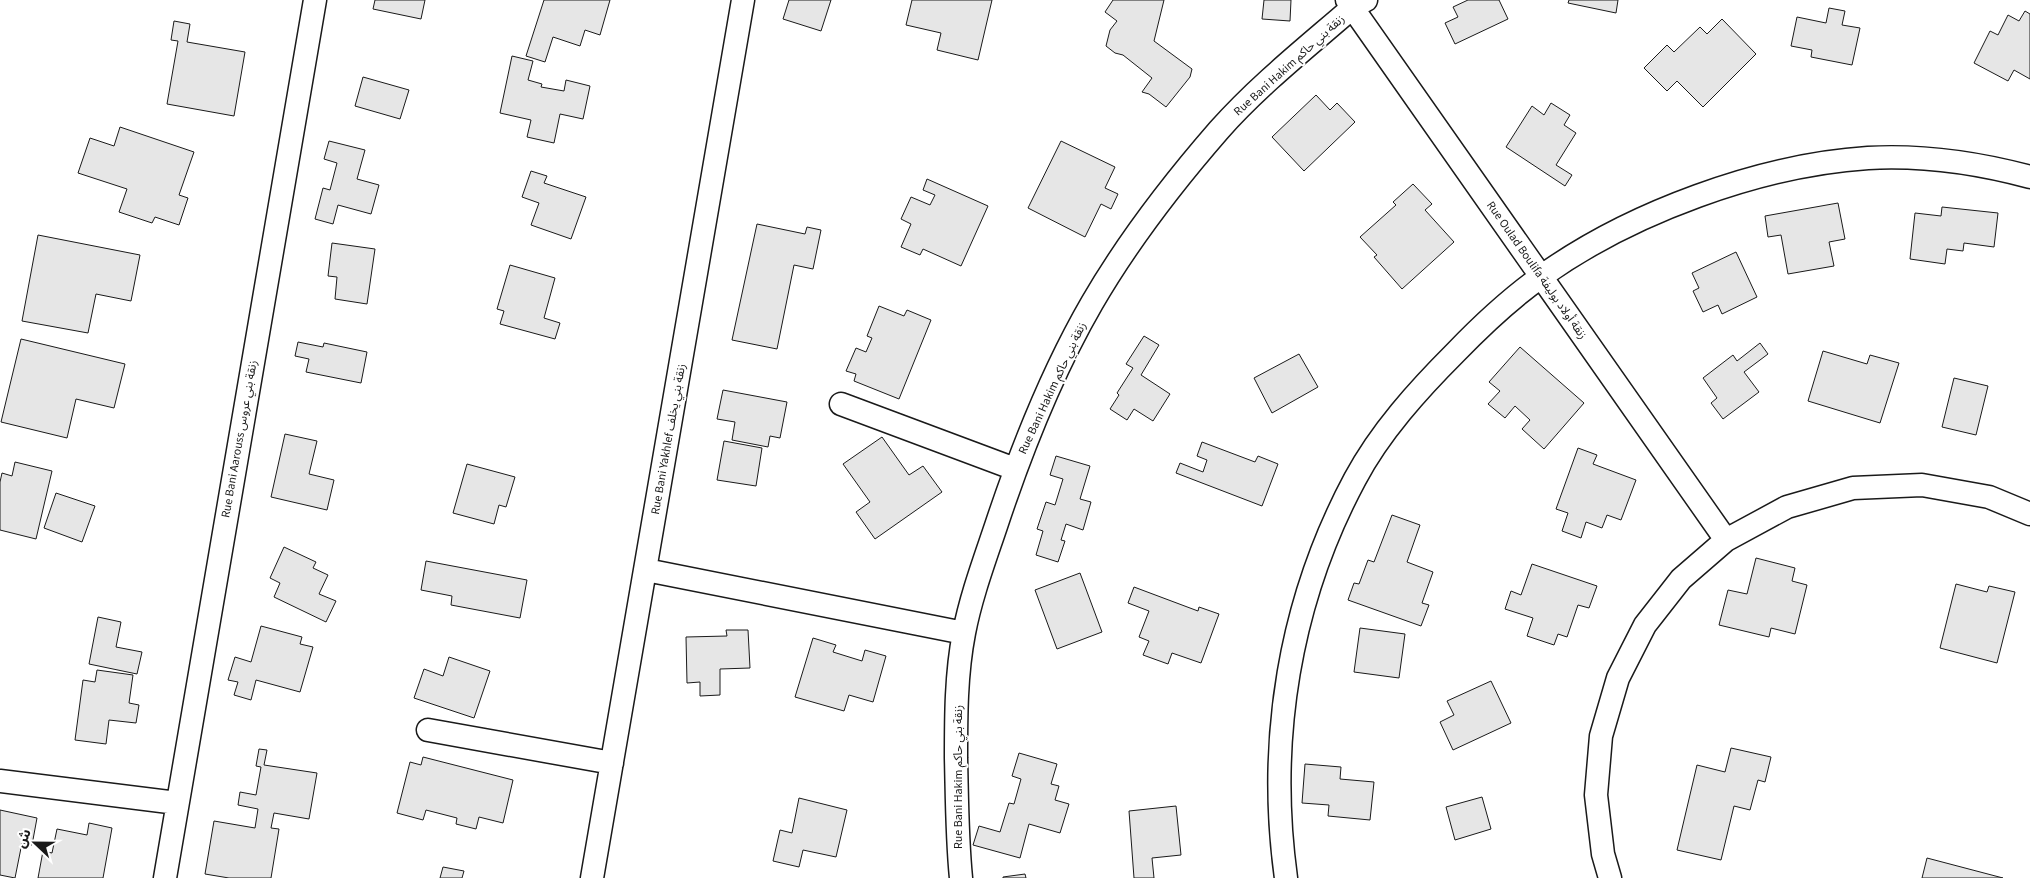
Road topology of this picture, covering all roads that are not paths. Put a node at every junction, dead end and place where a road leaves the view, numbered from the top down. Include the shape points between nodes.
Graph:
1 (315, 0) edge
2 (743, 0) edge
3 (1355, 3) edge
4 (2030, 177) edge
5 (1542, 276) junction
6 (841, 404) dead end
7 (1015, 469) junction
8 (2030, 514) edge
9 (1726, 540) junction
10 (646, 570) junction
11 (964, 633) junction
12 (428, 730) dead end
13 (612, 763) junction
14 (0, 781) edge
15 (177, 803) junction
16 (165, 878) edge
17 (592, 878) edge
18 (961, 878) edge
19 (1286, 878) edge
20 (1610, 878) edge

1 - 15 street, Rue Bani Aarouss زنقة بني عروس
2 - 10 street, Rue Bani Yakhlef زنقة بني يخلف
3 - 5 street, Rue Oulad Boulifa زنقة أولاد بوليفة
3 - 7 street, Rue Bani Hakim زنقة بني حاكم via 1257,91 1220,129 1134,237 1092,303 1065,354
4 - 5 street via 1950,160 1869,158 1801,166 1711,192 1642,219 1582,250
5 - 9 street, Rue Oulad Boulifa زنقة أولاد بوليفة
5 - 19 street via 1518,294 1424,383 1355,479 1318,560 1301,612 1284,697 1280,796
6 - 7 street
7 - 11 street, Rue Bani Hakim زنقة بني حاكم via 975,588
8 - 9 street via 1989,497 1922,485 1853,488 1787,507
9 - 20 street via 1681,579 1645,626 1618,678 1601,736 1596,795 1603,854
10 - 11 street
10 - 13 street, Rue Bani Yakhlef زنقة بني يخلف
11 - 18 street, Rue Bani Hakim زنقة بني حاكم via 958,676 956,736
12 - 13 street
13 - 17 street, Rue Bani Yakhlef زنقة بني يخلف
14 - 15 street
15 - 16 street, Rue Bani Aarouss زنقة بني عروس

